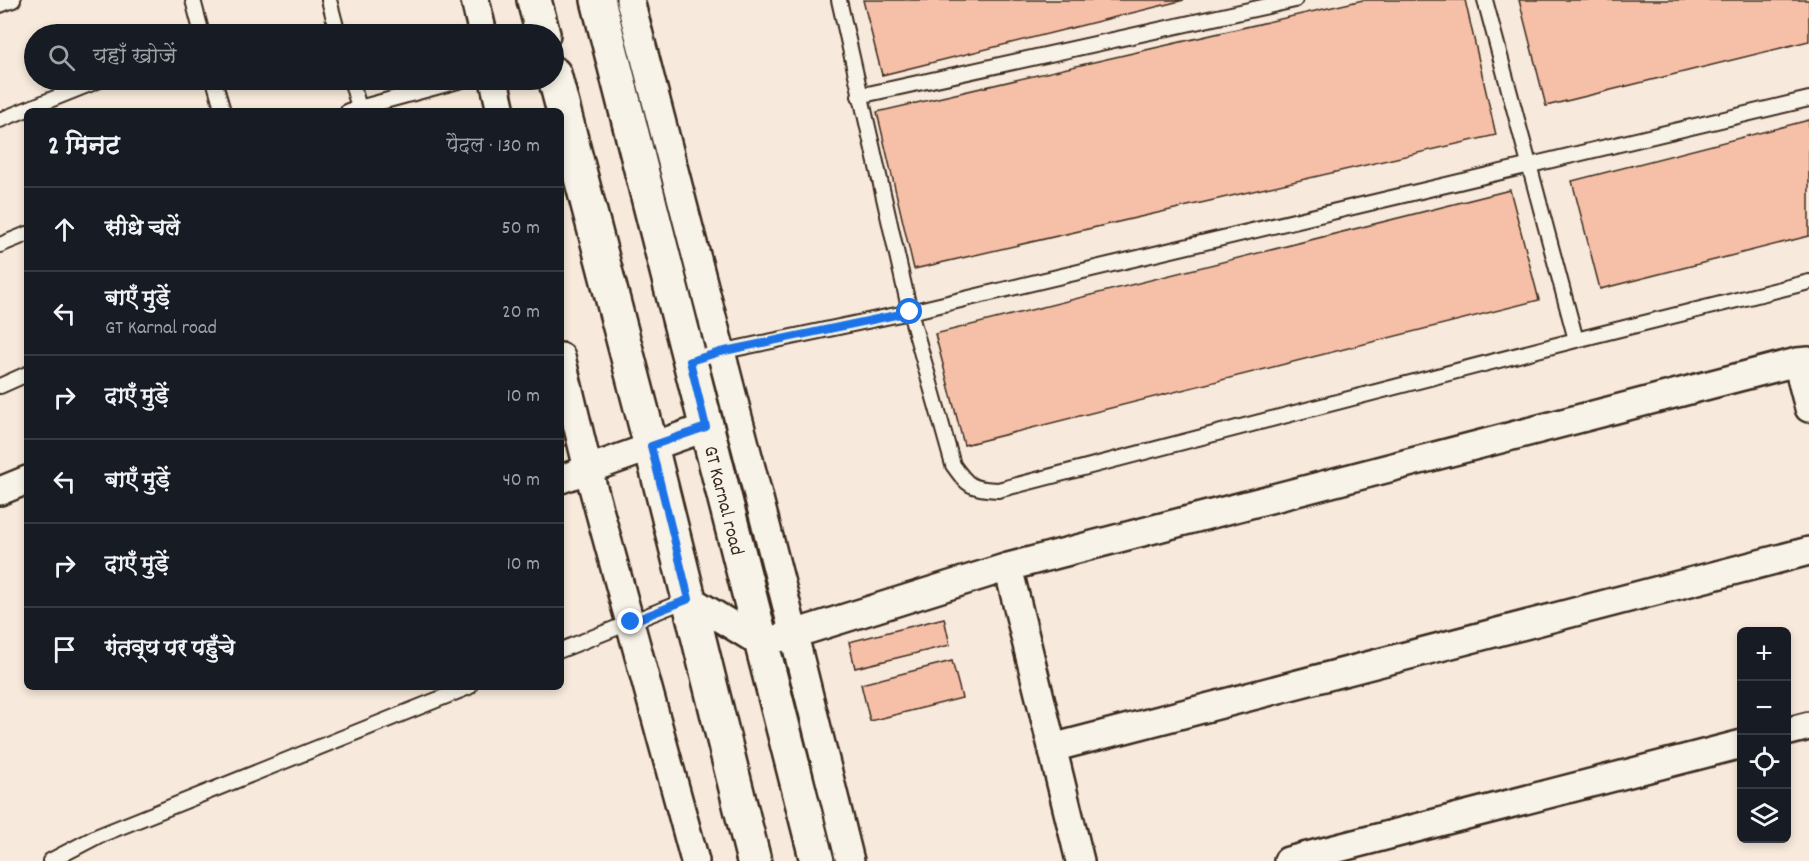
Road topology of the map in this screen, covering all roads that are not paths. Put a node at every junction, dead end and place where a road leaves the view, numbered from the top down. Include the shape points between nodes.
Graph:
1 (12, 0) edge
2 (193, 0) edge
3 (329, 0) edge
4 (475, 0) edge
5 (534, 0) edge
6 (598, 0) edge
7 (630, 0) edge
8 (838, 0) edge
9 (1295, 0) edge
10 (1485, 0) edge
11 (0, 5) edge
12 (199, 24) edge
13 (335, 24) edge
14 (481, 24) edge
15 (540, 24) edge
16 (75, 90) edge
17 (217, 90) edge
18 (352, 90) edge
19 (426, 90) edge
20 (496, 90) edge
21 (558, 90) edge
22 (859, 96) junction
23 (1809, 99) edge
24 (30, 108) edge
25 (222, 108) edge
26 (355, 108) edge
27 (362, 108) edge
28 (500, 108) edge
29 (563, 108) edge
30 (24, 110) edge
31 (564, 112) edge
32 (0, 120) edge
33 (1530, 165) junction
34 (24, 235) edge
35 (0, 245) edge
36 (1809, 282) edge
37 (910, 312) junction
38 (1576, 340) junction
39 (705, 356) junction
40 (1803, 362) edge
41 (564, 369) edge
42 (24, 376) edge
43 (0, 386) edge
44 (1809, 408) edge
45 (706, 427) junction
46 (651, 446) junction
47 (588, 469) junction
48 (564, 478) edge
49 (24, 481) edge
50 (0, 491) edge
51 (1809, 551) edge
52 (1008, 567) junction
53 (689, 599) junction
54 (631, 622) junction
55 (794, 634) junction
56 (761, 643) junction
57 (564, 649) edge
58 (462, 690) edge
59 (1809, 726) edge
60 (1791, 731) edge
61 (1737, 745) edge
62 (1052, 748) junction
63 (50, 861) edge
64 (695, 861) edge
65 (754, 861) edge
66 (817, 861) edge
67 (850, 861) edge
68 (1080, 861) edge
69 (1288, 861) edge

1 - 11 lane
2 - 12 lane
3 - 13 lane
4 - 14 street
5 - 15 main road
6 - 39 main road, GT Karnal road
7 - 39 street
8 - 22 lane
9 - 22 lane
10 - 33 lane
16 - 24 lane
17 - 25 lane
18 - 26 lane
19 - 27 lane
20 - 28 street
21 - 29 main road
22 - 37 lane
23 - 33 lane
30 - 32 lane
31 - 46 main road
33 - 37 lane
33 - 38 lane
34 - 35 lane
36 - 38 lane
37 - 38 lane via 953,465 965,483 998,490
37 - 39 lane
39 - 45 main road, GT Karnal road
39 - 55 street
40 - 44 street
40 - 52 street
41 - 47 street
42 - 43 lane
45 - 46 street
45 - 56 main road, GT Karnal road
46 - 47 street
46 - 53 main road
47 - 48 street
47 - 54 street
49 - 50 street
51 - 62 street
52 - 55 street
52 - 62 street
53 - 54 lane
53 - 56 street
53 - 65 main road
54 - 57 lane
54 - 64 street
55 - 56 street
55 - 67 street
56 - 66 main road, GT Karnal road
58 - 63 lane via 98,836
59 - 60 street
61 - 69 street
62 - 68 street

